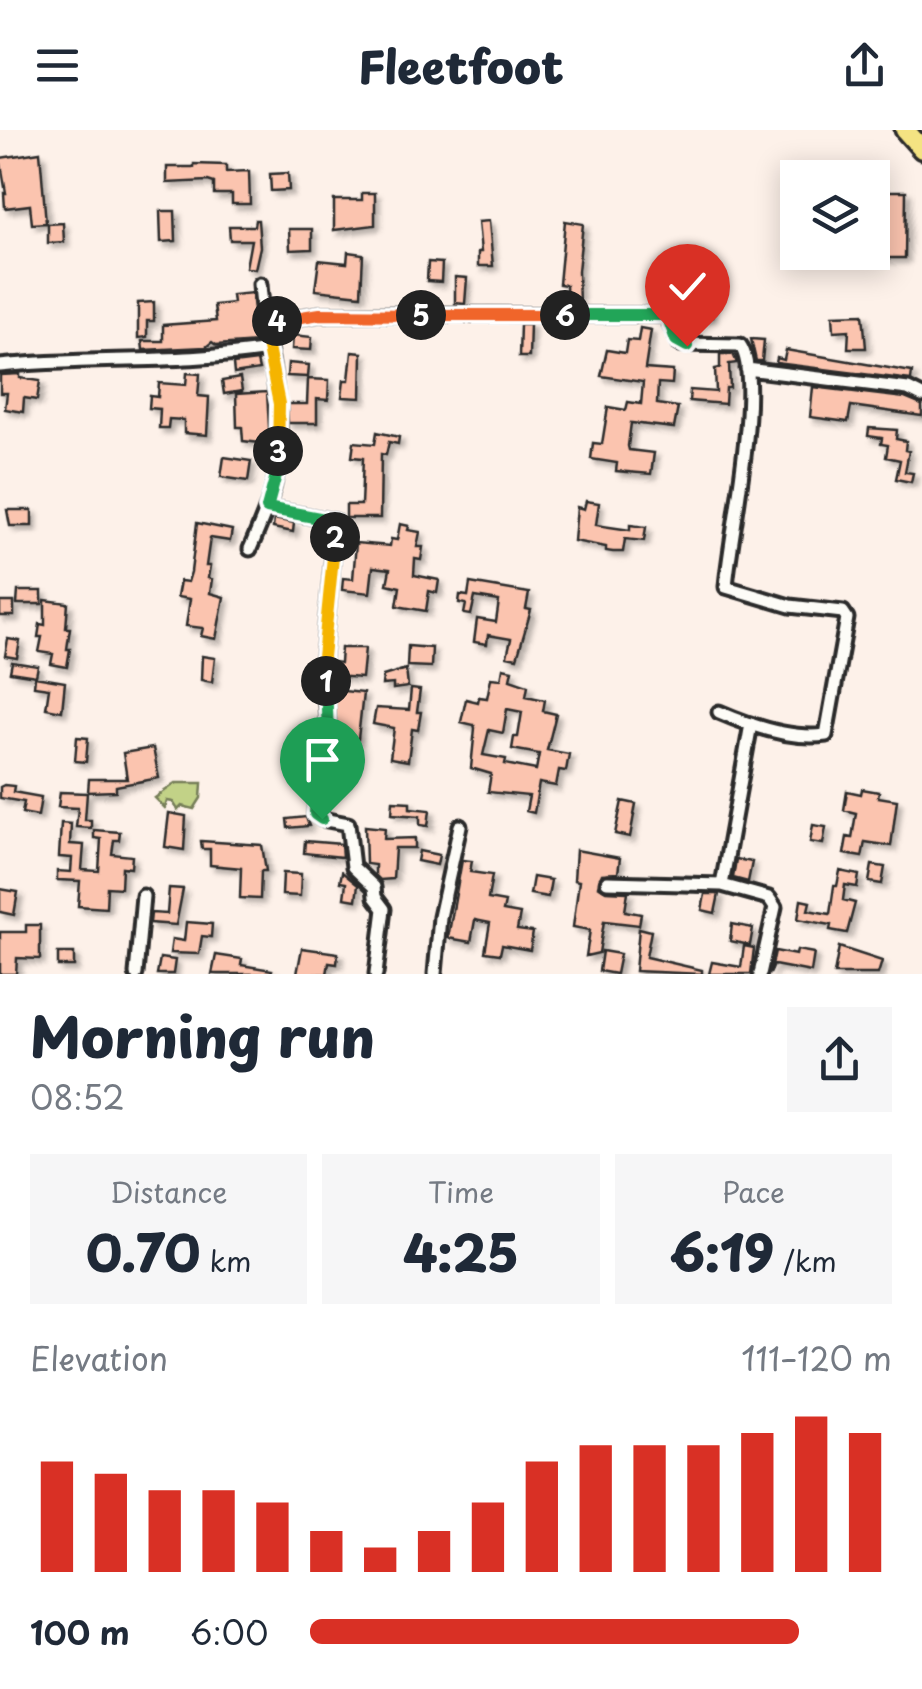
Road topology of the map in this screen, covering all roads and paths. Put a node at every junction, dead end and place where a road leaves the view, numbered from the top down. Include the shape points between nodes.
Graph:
1 (904, 130) edge
2 (922, 149) edge
3 (260, 284) dead end
4 (263, 323) junction
5 (268, 350) junction
6 (0, 366) edge
7 (748, 369) junction
8 (922, 396) edge
9 (267, 508) junction
10 (250, 549) dead end
11 (719, 712) dead end
12 (751, 724) junction
13 (460, 826) dead end
14 (607, 882) dead end
15 (722, 886) junction
16 (143, 896) dead end
17 (136, 974) edge
18 (376, 974) edge
19 (435, 974) edge
20 (760, 974) edge

1 - 2 highway
3 - 4 street
4 - 5 street
4 - 7 street via 320,314 662,315 680,344 740,345
5 - 6 street via 220,358
5 - 9 street via 279,435
7 - 8 street
7 - 12 street via 726,587 847,618 826,735
9 - 10 street
9 - 18 street via 336,524 323,657 328,736 315,814 348,824 353,867 374,887 384,909
11 - 12 street
12 - 15 street
13 - 19 street
14 - 15 street
15 - 20 street via 774,903
16 - 17 street

